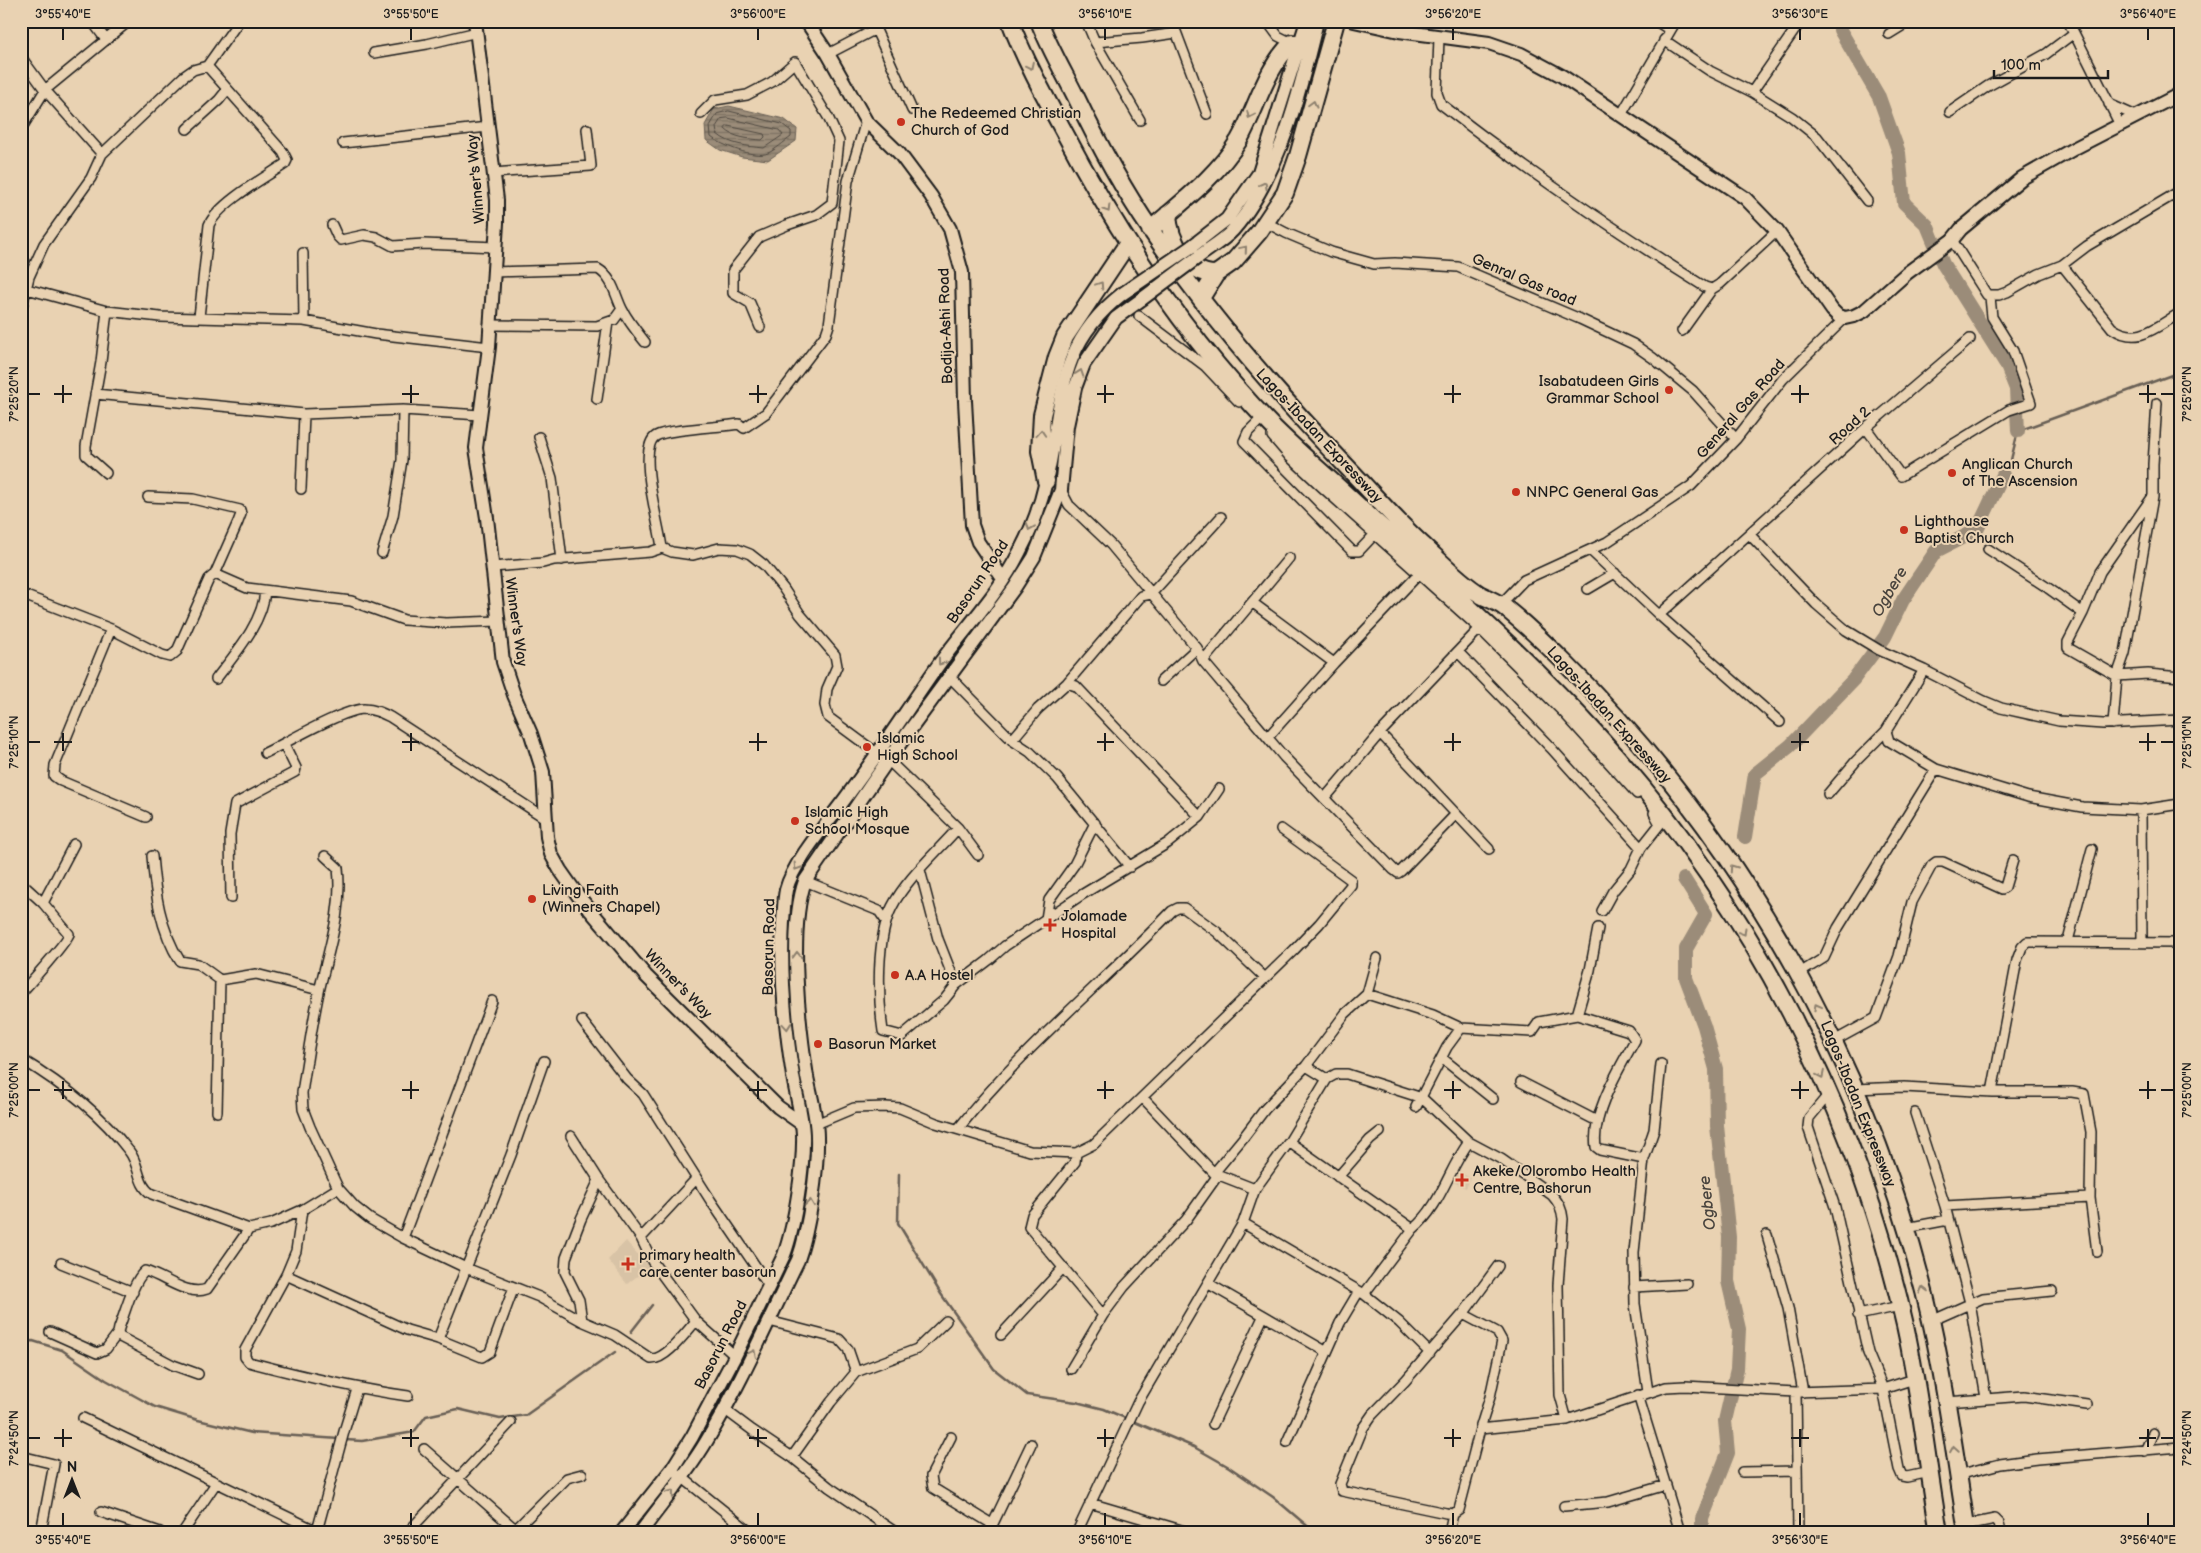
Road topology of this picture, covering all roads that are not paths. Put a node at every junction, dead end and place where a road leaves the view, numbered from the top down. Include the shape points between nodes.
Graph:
1 (92, 21) edge
2 (129, 21) edge
3 (238, 21) edge
4 (315, 21) edge
5 (324, 21) edge
6 (806, 21) edge
7 (1010, 21) edge
8 (1039, 21) edge
9 (1086, 21) edge
10 (1172, 21) edge
11 (1267, 21) edge
12 (1307, 21) edge
13 (1317, 21) edge
14 (1336, 21) edge
15 (1656, 21) edge
16 (1676, 21) edge
17 (1802, 21) edge
18 (1910, 21) edge
19 (2068, 21) edge
20 (1360, 22) edge
21 (874, 25) edge
22 (476, 26) edge
23 (1670, 30) junction
24 (1176, 33) junction
25 (2074, 33) junction
26 (1889, 34) dead end
27 (1439, 37) junction
28 (1298, 39) junction
29 (106, 40) junction
30 (1664, 40) junction
31 (1095, 42) junction
32 (374, 53) dead end
33 (828, 54) junction
34 (21, 57) edge
35 (207, 66) junction
36 (45, 90) junction
37 (227, 90) junction
38 (1752, 92) junction
39 (2180, 94) edge
40 (2109, 104) junction
41 (912, 110) dead end
42 (1950, 112) dead end
43 (701, 114) dead end
44 (1206, 114) dead end
45 (1622, 116) junction
46 (2136, 116) junction
47 (1140, 120) dead end
48 (866, 121) junction
49 (2120, 125) junction
50 (488, 127) junction
51 (21, 129) edge
52 (187, 129) dead end
53 (587, 129) dead end
54 (343, 143) dead end
55 (102, 154) junction
56 (493, 173) junction
57 (2180, 191) edge
58 (1868, 201) dead end
59 (1168, 214) junction
60 (1265, 222) junction
61 (332, 225) dead end
62 (1150, 230) junction
63 (1776, 231) junction
64 (1948, 242) junction
65 (1128, 243) junction
66 (496, 247) junction
67 (303, 253) dead end
68 (1194, 253) junction
69 (2062, 265) junction
70 (493, 272) junction
71 (1216, 274) junction
72 (27, 289) junction
73 (1712, 289) junction
74 (1990, 296) junction
75 (1201, 298) junction
76 (622, 309) junction
77 (21, 310) edge
78 (106, 310) junction
79 (2180, 313) edge
80 (1140, 316) dead end
81 (200, 317) junction
82 (1845, 318) junction
83 (304, 321) junction
84 (608, 322) junction
85 (489, 325) junction
86 (760, 327) dead end
87 (1682, 331) dead end
88 (1970, 339) dead end
89 (645, 342) dead end
90 (489, 347) junction
91 (95, 394) junction
92 (596, 399) dead end
93 (2157, 403) dead end
94 (403, 410) junction
95 (304, 414) junction
96 (480, 415) junction
97 (1258, 422) junction
98 (1866, 428) junction
99 (539, 437) dead end
100 (1736, 439) junction
101 (106, 472) dead end
102 (1046, 482) junction
103 (301, 489) dead end
104 (1061, 490) junction
105 (148, 497) dead end
106 (2153, 497) junction
107 (1221, 517) dead end
108 (1375, 534) junction
109 (1750, 535) junction
110 (662, 548) junction
111 (1590, 550) junction
112 (1988, 550) dead end
113 (382, 553) dead end
114 (1289, 558) dead end
115 (562, 560) junction
116 (492, 567) junction
117 (1615, 573) junction
118 (215, 574) junction
119 (1418, 575) junction
120 (1003, 579) junction
121 (1588, 589) dead end
122 (264, 591) junction
123 (21, 594) edge
124 (1151, 594) junction
125 (1252, 604) junction
126 (1501, 604) junction
127 (2083, 613) junction
128 (1660, 615) junction
129 (499, 621) junction
130 (1482, 625) junction
131 (111, 629) junction
132 (21, 635) edge
133 (21, 641) edge
134 (1197, 648) junction
135 (1458, 652) junction
136 (1203, 661) junction
137 (1334, 663) junction
138 (1924, 670) junction
139 (949, 676) junction
140 (2117, 676) junction
141 (2180, 677) edge
142 (216, 679) dead end
143 (1162, 681) dead end
144 (1066, 682) junction
145 (2180, 720) edge
146 (1780, 722) dead end
147 (2113, 724) junction
148 (1886, 731) junction
149 (1380, 733) junction
150 (1268, 736) junction
151 (1012, 740) junction
152 (284, 744) junction
153 (265, 753) dead end
154 (883, 757) junction
155 (1936, 769) junction
156 (1219, 788) dead end
157 (1828, 794) dead end
158 (1325, 798) junction
159 (2180, 804) edge
160 (2141, 810) junction
161 (1455, 815) junction
162 (1200, 817) junction
163 (146, 818) dead end
164 (545, 818) junction
165 (1095, 823) junction
166 (958, 828) junction
167 (1281, 829) dead end
168 (814, 841) junction
169 (74, 844) dead end
170 (826, 848) junction
171 (1641, 848) junction
172 (1489, 849) dead end
173 (2092, 849) dead end
174 (978, 855) dead end
175 (152, 856) dead end
176 (325, 856) dead end
177 (2013, 860) dead end
178 (1130, 867) junction
179 (920, 870) junction
180 (805, 881) junction
181 (21, 883) edge
182 (231, 898) dead end
183 (43, 903) junction
184 (1602, 911) dead end
185 (1046, 919) junction
186 (886, 921) junction
187 (1598, 928) dead end
188 (2068, 941) junction
189 (2142, 942) junction
190 (2180, 943) edge
191 (1378, 958) dead end
192 (1798, 974) junction
193 (1264, 978) junction
194 (220, 980) junction
195 (956, 985) junction
196 (319, 990) junction
197 (21, 993) edge
198 (1367, 994) junction
199 (492, 1000) dead end
200 (1577, 1014) junction
201 (582, 1022) dead end
202 (1461, 1028) junction
203 (1834, 1042) junction
204 (21, 1059) edge
205 (1443, 1059) junction
206 (544, 1061) dead end
207 (1661, 1064) dead end
208 (1306, 1066) junction
209 (1327, 1079) junction
210 (1521, 1082) dead end
211 (1855, 1090) junction
212 (1992, 1092) junction
213 (1829, 1094) junction
214 (1143, 1098) junction
215 (1422, 1098) junction
216 (1493, 1099) dead end
217 (1416, 1107) dead end
218 (217, 1112) dead end
219 (1915, 1113) dead end
220 (1597, 1121) junction
221 (802, 1124) junction
222 (816, 1124) junction
223 (958, 1129) junction
224 (1380, 1132) dead end
225 (571, 1136) dead end
226 (1289, 1142) junction
227 (1469, 1142) junction
228 (1076, 1153) junction
229 (1644, 1159) junction
230 (1216, 1174) junction
231 (1338, 1177) junction
232 (696, 1179) junction
233 (599, 1180) junction
234 (338, 1188) junction
235 (1255, 1189) junction
236 (2090, 1198) junction
237 (1945, 1206) junction
238 (302, 1210) junction
239 (1948, 1220) junction
240 (1243, 1223) junction
241 (1906, 1228) junction
242 (249, 1229) junction
243 (1413, 1229) junction
244 (1767, 1235) dead end
245 (403, 1238) junction
246 (641, 1238) junction
247 (2098, 1252) dead end
248 (61, 1263) dead end
249 (1498, 1266) dead end
250 (466, 1268) junction
251 (1063, 1268) junction
252 (286, 1275) junction
253 (1209, 1284) junction
254 (1686, 1284) dead end
255 (769, 1286) junction
256 (514, 1287) junction
257 (1634, 1287) junction
258 (2052, 1291) dead end
259 (133, 1292) junction
260 (1362, 1292) junction
261 (1970, 1303) junction
262 (1900, 1306) junction
263 (1463, 1314) junction
264 (1103, 1315) junction
265 (1858, 1315) junction
266 (1263, 1317) junction
267 (768, 1320) junction
268 (1931, 1320) junction
269 (582, 1321) junction
270 (696, 1321) junction
271 (946, 1321) dead end
272 (50, 1332) dead end
273 (118, 1333) junction
274 (1001, 1335) dead end
275 (438, 1339) junction
276 (1327, 1352) junction
277 (1430, 1353) junction
278 (24, 1354) dead end
279 (735, 1356) junction
280 (21, 1365) edge
281 (1071, 1369) dead end
282 (856, 1372) junction
283 (198, 1374) dead end
284 (1914, 1379) junction
285 (1883, 1388) junction
286 (357, 1389) junction
287 (1648, 1392) junction
288 (1799, 1392) junction
289 (1638, 1395) junction
290 (408, 1396) dead end
291 (1986, 1398) junction
292 (1947, 1402) junction
293 (2087, 1405) dead end
294 (724, 1409) junction
295 (83, 1418) dead end
296 (1568, 1420) junction
297 (511, 1422) dead end
298 (1212, 1424) dead end
299 (1480, 1429) junction
300 (2153, 1433) dead end
301 (951, 1437) dead end
302 (1287, 1442) dead end
303 (1031, 1444) dead end
304 (2180, 1447) edge
305 (424, 1449) dead end
306 (2145, 1451) junction
307 (21, 1456) edge
308 (792, 1457) junction
309 (672, 1469) junction
310 (1797, 1471) junction
311 (1742, 1472) dead end
312 (1930, 1472) junction
313 (582, 1474) dead end
314 (1958, 1475) junction
315 (459, 1478) junction
316 (682, 1478) junction
317 (216, 1483) junction
318 (1666, 1485) junction
319 (1090, 1503) junction
320 (1564, 1506) dead end
321 (101, 1512) dead end
322 (1453, 1514) junction
323 (991, 1528) edge
324 (1966, 1528) edge
325 (1168, 1529) edge
326 (514, 1530) edge
327 (318, 1531) edge
328 (41, 1532) edge
329 (160, 1532) edge
330 (183, 1532) edge
331 (408, 1532) edge
332 (622, 1532) edge
333 (641, 1532) edge
334 (750, 1532) edge
335 (895, 1532) edge
336 (1077, 1532) edge
337 (1188, 1532) edge
338 (1449, 1532) edge
339 (1680, 1532) edge
340 (1798, 1532) edge
341 (1939, 1532) edge
342 (2001, 1532) edge

1 - 29 street
2 - 29 street
3 - 35 street
4 - 5 street
6 - 33 main road, Bodija-Ashi Road
7 -> 65 highway, Lagos-Ibadan Expressway via 1070,144
8 - 62 highway, Lagos-Ibadan Expressway via 1093,132
9 - 31 street
10 - 24 street
11 - 28 street via 1278,36
12 - 28 main road
68 -> 13 main road via 1232,231 1254,203 1271,173
60 -> 14 highway via 1285,193
15 - 23 street
16 - 23 street
17 - 38 street
18 - 26 street
19 - 25 street
20 - 27 main road
21 - 33 street
21 - 41 street
22 - 32 street via 427,44
22 - 50 main road, Winner's Way
23 - 30 street
24 - 31 street
24 - 44 street
25 - 40 street
25 - 42 street via 2046,54 1988,86
27 - 45 main road via 1489,42 1521,54 1562,76
27 - 73 street via 1437,93 1441,104 1612,228
28 -> 59 highway via 1282,52 1240,138 1226,158 1208,179
28 - 68 main road via 1259,173 1227,219
29 - 36 street
30 - 38 street via 1710,71
30 - 45 street
31 - 47 street
33 - 48 main road, Bodija-Ashi Road
34 - 36 street
35 - 37 street
35 - 55 street via 183,76
36 - 51 street
36 - 55 street
37 - 52 street
37 - 81 street via 283,152 286,160 213,216 209,225
38 - 58 street via 1817,137
39 - 46 main road
40 - 46 street
40 - 49 street
43 - 86 street via 715,100 747,95 772,82 794,62 839,141 832,203 816,216 759,237 733,270 733,293 750,303
45 - 63 main road via 1745,198
46 - 49 main road
48 - 110 street via 848,181 829,325 821,342 766,413 744,428 739,424 695,429 656,436 651,440 647,461
48 - 120 main road, Bodija-Ashi Road via 899,153 922,184 950,229 957,248 962,272 970,512 978,542
49 - 64 main road via 2022,178
50 - 54 street
50 - 56 main road, Winner's Way
53 - 56 street via 591,166
55 - 72 street via 91,178 44,244 32,268
56 - 66 main road, Winner's Way via 497,200
57 - 69 street via 2087,246
59 - 62 highway
59 - 71 highway via 1168,226 1176,245 1198,271
71 -> 60 highway via 1233,262
60 - 100 street, Genral Gas road via 1331,252 1374,264 1395,262 1458,267 1580,319 1633,344 1653,358 1693,391
61 - 66 street via 341,240 364,235 393,246
62 - 75 highway, Lagos-Ibadan Expressway
63 - 73 street
63 - 82 main road via 1832,310
64 - 74 street via 1986,295
64 - 82 main road via 1864,310
102 -> 65 highway via 1040,451 1042,415 1057,356 1065,338
65 - 130 highway, Lagos-Ibadan Expressway via 1208,355 1271,425
66 - 70 main road, Winner's Way
67 - 83 street
68 - 102 main road, Basorun Road, bridge via 1122,294 1085,331 1073,355 1060,397
104 -> 68 main road, Basorun Road, bridge via 1067,426 1084,364 1116,318
69 - 74 street via 2007,292
69 - 79 street via 2112,328 2122,335 2142,335
70 - 76 street via 598,269 611,283
70 - 85 main road, Winner's Way
71 - 75 highway
72 - 77 street
72 - 78 street
73 - 87 street
74 - 98 street via 1992,317 2013,351 2032,403 2009,410 1901,476
75 - 126 highway, Lagos-Ibadan Expressway via 1286,404 1421,544 1478,594
76 - 84 street via 614,320
76 - 89 street
78 - 81 street via 160,317
78 - 91 street
80 - 97 street via 1205,366
81 - 83 street
82 - 100 street, General Gas Road via 1783,379
83 - 90 street via 376,334
84 - 85 street via 597,326
84 - 92 street
85 - 90 main road, Winner's Way
88 - 98 street, Road 2
90 - 96 main road, Winner's Way
91 - 95 street
91 - 101 street via 86,455
93 - 106 street
94 - 95 street
94 - 96 street
94 - 113 street via 402,460 393,516
95 - 103 street
96 - 116 main road, Winner's Way via 477,460
97 - 108 street via 1290,457
97 - 108 street via 1244,441 1352,551 1359,551
98 - 109 street, Road 2
99 - 115 street via 553,486
100 - 111 street, General Gas Road via 1679,496
102 -> 120 main road, Basorun Road via 1020,551
104 - 124 street via 1069,505 1111,545
104 - 139 main road, Basorun Road via 1029,565
105 - 118 street via 193,500 240,510 238,522
106 - 127 street via 2100,572
106 - 140 street via 2125,654
107 - 124 street
108 - 119 street
109 - 128 street, Road 2
109 - 138 street via 1846,630 1879,650
110 - 115 street via 650,552
110 - 154 street via 694,555 719,548 737,549 764,565 835,655 837,666 827,689 825,705 828,717
111 - 117 street
111 - 126 street, General Gas Road via 1524,580
112 - 127 street
114 - 125 street
115 - 116 street
116 - 129 main road, Winner's Way
117 - 121 street
117 - 128 street
118 - 122 street via 247,588
118 - 131 street via 209,579 174,656 162,655
119 - 130 street
119 - 137 street
120 -> 154 main road, Basorun Road via 940,664
122 - 129 street via 351,601 404,620 446,623
122 - 142 street via 264,600 252,628 241,648
123 - 131 street
124 - 134 street
124 - 144 street via 1141,596
125 - 136 street
125 - 137 street
192 -> 126 highway, Lagos-Ibadan Expressway via 1748,889 1673,785 1590,690
127 - 140 street via 2068,648
128 - 146 street
129 - 164 main road, Winner's Way via 506,674 543,772
130 - 135 street
130 - 171 street via 1656,816 1660,824
130 -> 213 highway, Lagos-Ibadan Expressway via 1528,664 1604,742 1686,844 1757,954
131 - 163 street via 55,765 54,776
132 - 133 street
134 - 136 street
134 - 143 street
135 - 149 street
135 - 171 street
136 - 150 street
137 - 150 street
138 - 147 street via 2001,708 2059,721
138 - 148 street
139 - 151 street
139 - 154 main road, Basorun Road
140 - 141 street
140 - 147 street
144 - 151 street
144 - 162 street via 1076,686 1099,709
145 - 147 street
148 - 155 street via 1889,741
148 - 157 street
149 - 158 street
149 - 161 street
150 - 158 street
151 - 165 street via 1057,778
152 - 153 street
152 - 164 street via 346,714 373,710 390,717
152 - 182 street via 295,772 236,804 230,834
154 - 166 street
154 - 168 main road, Basorun Road
154 - 170 main road, Basorun Road
155 - 160 street via 2028,797 2082,807
155 - 192 street via 1838,928 1824,958
156 - 162 street
158 - 161 street via 1398,873
159 - 160 street
160 - 189 street
161 - 172 street
162 - 178 street via 1168,843
164 - 221 main road, Winner's Way via 548,846 560,870 622,948 746,1076 785,1113
165 - 178 street
165 - 185 street via 1074,865 1049,900
166 - 174 street
166 - 179 street
167 - 193 street via 1352,882 1319,924
168 - 170 main road
168 -> 221 main road, Basorun Road via 786,889 782,932 788,1048
169 - 183 street
170 - 180 main road, Basorun Road
171 - 184 street via 1631,869 1613,890
173 - 188 street
175 - 194 street via 155,895 172,948 180,961 198,964
176 - 196 street via 338,868 340,895 335,930
177 - 203 street via 2002,889 1943,862 1932,865 1912,902 1899,956 1876,1018
178 - 185 street
179 - 186 street via 900,893
179 - 195 street via 938,939
180 - 186 street via 879,911
222 -> 180 main road, Basorun Road via 803,1048 798,993 797,934 799,903
181 - 183 street
183 - 197 street via 69,937
185 - 195 street via 1004,946
186 - 195 street via 880,982 883,1032 902,1036 944,1000
187 - 200 street
188 - 189 street
188 - 212 street via 2027,942 2022,946
189 - 190 street
191 - 198 street
203 -> 192 highway, Lagos-Ibadan Expressway
193 - 214 street
193 - 223 street via 1216,932 1184,908 1178,908 1019,1060
194 - 196 street via 256,974
194 - 218 street
196 - 234 street via 304,1078 303,1109
198 - 202 street via 1433,1015
198 - 208 street via 1345,1014
199 - 245 street
200 - 202 street via 1539,1022 1532,1032
200 - 220 street via 1629,1031 1635,1040
201 - 232 street via 627,1079 644,1094
202 - 205 street via 1447,1046
203 - 211 highway, Lagos-Ibadan Expressway
204 - 242 street via 96,1114 130,1152 146,1191
205 - 215 street
205 - 216 street
206 - 250 street
207 - 229 street via 1654,1130
208 - 209 street
208 - 230 street via 1265,1108
209 - 215 street via 1336,1074 1347,1074
209 - 226 street
210 - 220 street
211 - 212 street via 1904,1087
211 - 241 highway, Lagos-Ibadan Expressway via 1883,1157
212 - 236 street via 2084,1094 2091,1132
213 - 262 highway, Lagos-Ibadan Expressway via 1864,1182
213 - 265 street via 1808,1122 1835,1206
214 - 228 street via 1094,1144
214 - 230 street
215 - 217 street
215 - 227 street
219 - 237 street
220 - 229 street via 1596,1147
221 - 255 main road, Basorun Road via 802,1151 790,1236
222 - 223 street via 854,1108 886,1107 900,1108
267 -> 222 main road, Basorun Road via 803,1246 817,1153
223 - 228 street via 1030,1151
224 - 231 street
225 - 233 street
226 - 231 street
226 - 235 street
227 - 243 street via 1458,1156 1436,1204
227 - 296 street via 1501,1159 1552,1196 1562,1210 1558,1286 1560,1395
228 - 251 street via 1075,1162 1028,1224
229 - 257 street via 1634,1252
230 - 235 street
230 - 264 street via 1186,1220 1124,1287
231 - 243 street
232 - 246 street
232 - 255 street
233 - 246 street
233 - 269 street via 566,1258 565,1272 579,1300
234 - 238 street
234 - 245 street via 370,1219
235 - 240 street
236 - 237 street
236 - 247 street
237 - 239 street
238 - 242 street via 271,1224
238 - 252 street via 296,1251
239 - 241 street
239 - 261 street
240 - 253 street
240 - 260 street
268 -> 241 highway, Lagos-Ibadan Expressway
242 - 259 street via 207,1289 190,1290 145,1271
243 - 260 street
244 - 288 street via 1788,1308
245 - 250 street
246 - 270 street via 652,1261
248 - 259 street
249 - 263 street
250 - 256 street
250 - 275 street
251 - 264 street
251 - 274 street
252 - 275 street via 399,1326
252 - 286 street via 245,1350 245,1357 249,1362
253 - 266 street
253 - 319 street via 1138,1402
254 - 257 street
255 - 279 main road, Basorun Road
256 - 269 street
256 - 275 street via 487,1356 482,1357
257 - 287 street
258 - 261 street via 1983,1298
259 - 273 street
260 - 276 street via 1340,1323
260 - 277 street
261 - 268 street
261 - 291 street
262 - 265 street
262 - 284 highway, Lagos-Ibadan Expressway
263 - 277 street
263 - 299 street via 1497,1332 1502,1341
264 - 281 street
265 - 285 street via 1868,1354
266 - 276 street
266 - 298 street
267 - 282 street via 839,1339 848,1350
294 -> 267 main road, Basorun Road
268 - 292 highway, Lagos-Ibadan Expressway
269 - 270 street via 615,1335 647,1357 656,1359
270 - 279 street
271 - 282 street via 917,1349
272 - 273 street via 97,1353 106,1349
273 - 283 street via 173,1365
276 - 302 street
277 - 322 street via 1363,1428 1340,1486 1342,1491
278 - 280 street
279 - 309 main road, Basorun Road
282 - 308 street
284 - 285 street
284 - 312 highway, Lagos-Ibadan Expressway
285 - 288 street
285 - 312 street via 1902,1476
286 - 290 street
286 - 327 street
287 - 288 street via 1666,1387
287 - 289 street
288 - 310 street
289 - 296 street
289 - 318 street
291 - 292 street
291 - 293 street via 2024,1396
314 -> 292 highway, Lagos-Ibadan Expressway
294 - 308 street
294 - 316 main road, Basorun Road
295 - 317 street
296 - 299 street
297 - 315 street
299 - 322 street via 1459,1510
300 - 306 street
301 - 323 street via 931,1476 933,1488
303 - 323 street
304 - 306 street
305 - 315 street
306 - 314 street via 2000,1464
307 - 328 street via 54,1464
308 - 335 street
309 - 316 street
309 - 332 main road, Basorun Road
310 - 311 street
310 - 340 street
312 - 341 highway, Lagos-Ibadan Expressway
313 - 326 street via 567,1478
314 - 324 highway, Lagos-Ibadan Expressway
315 - 326 street
315 - 331 street
333 -> 316 main road, Basorun Road
316 - 334 street
317 - 327 street
317 - 330 street
318 - 320 street via 1608,1502
318 - 339 street
319 - 325 street
319 - 336 street
321 - 329 street
322 - 338 street
324 - 342 street via 1995,1519
325 - 337 street

